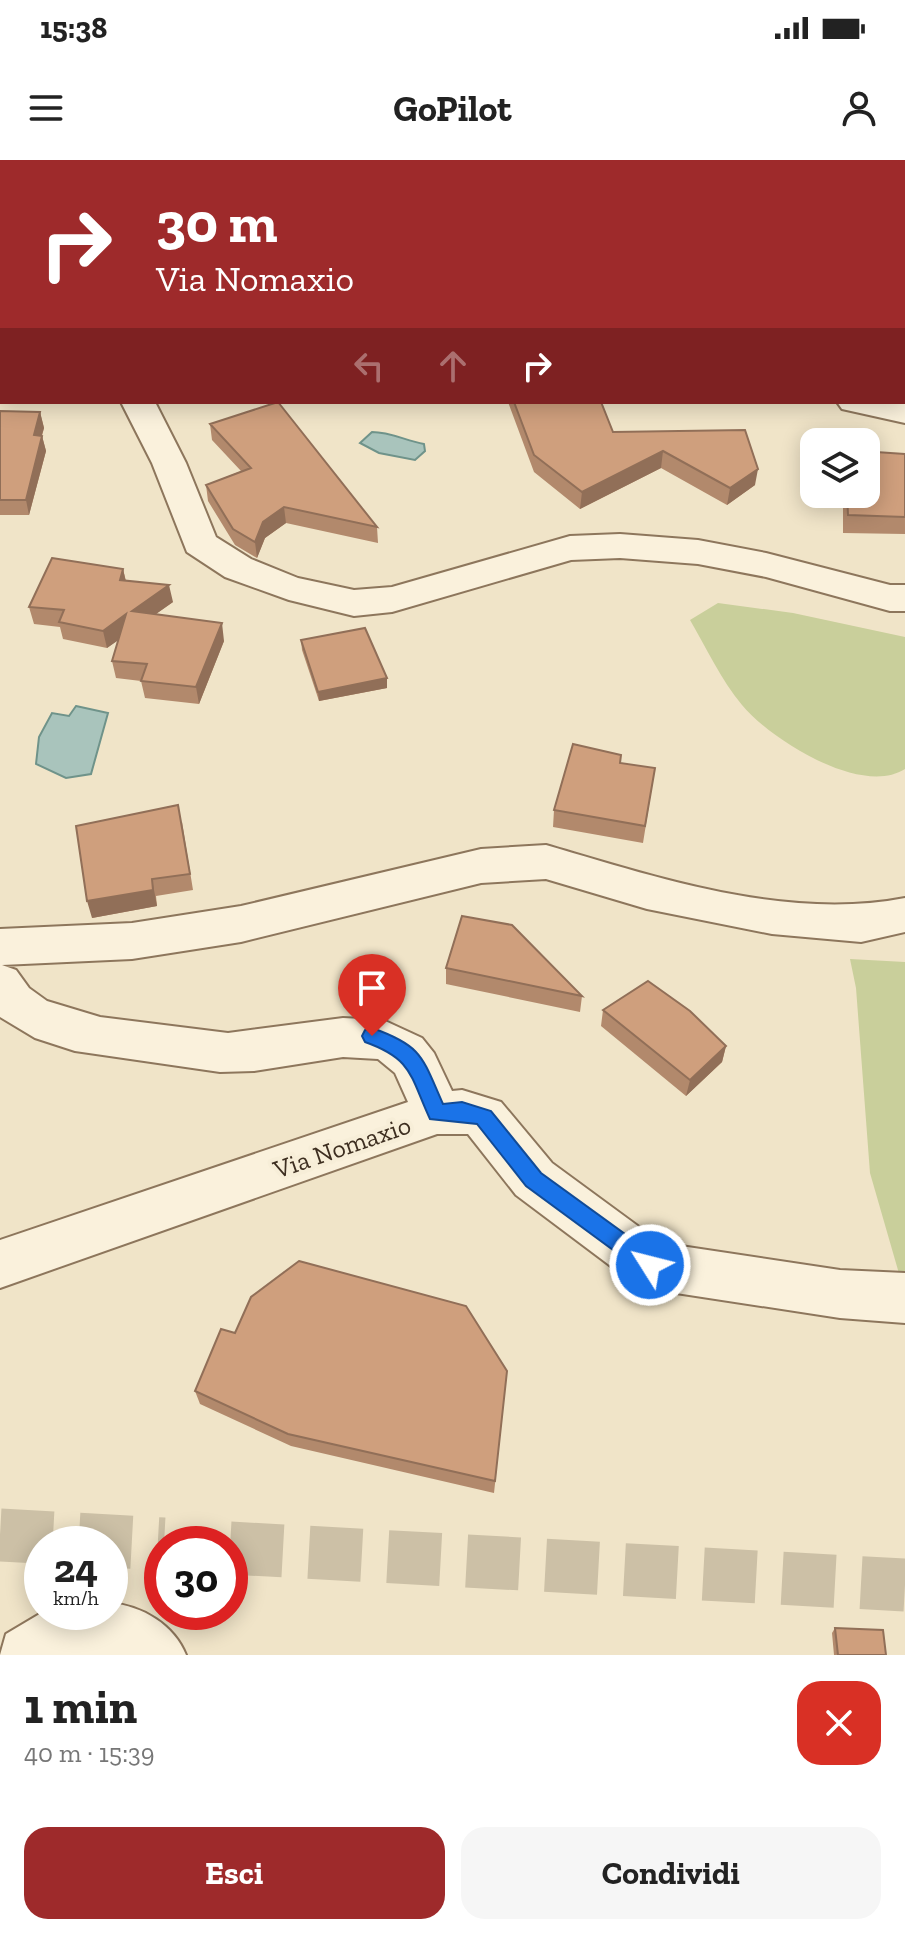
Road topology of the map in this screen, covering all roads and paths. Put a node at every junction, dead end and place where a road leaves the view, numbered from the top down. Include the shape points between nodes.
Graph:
1 (139, 404) edge
2 (863, 404) edge
3 (905, 413) edge
4 (905, 598) edge
5 (905, 915) edge
6 (0, 947) edge
7 (0, 983) edge
8 (437, 1113) junction
9 (0, 1264) edge
10 (905, 1298) edge
11 (27, 1655) edge
12 (156, 1655) edge

1 - 4 street via 200,544 238,568 289,588 354,603 392,599 570,548 620,546 739,560
2 - 3 street
5 - 6 street via 861,924 772,917 647,892 546,862 481,866 241,924 148,939
7 - 8 street, Via Nomaxio via 9,1001 36,1017 91,1033 234,1053 372,1036 397,1045 414,1059
8 - 9 street, Via Nomaxio
8 - 10 street via 462,1111 484,1117 534,1179 650,1265 840,1294
11 - 12 street via 69,1630 124,1634

